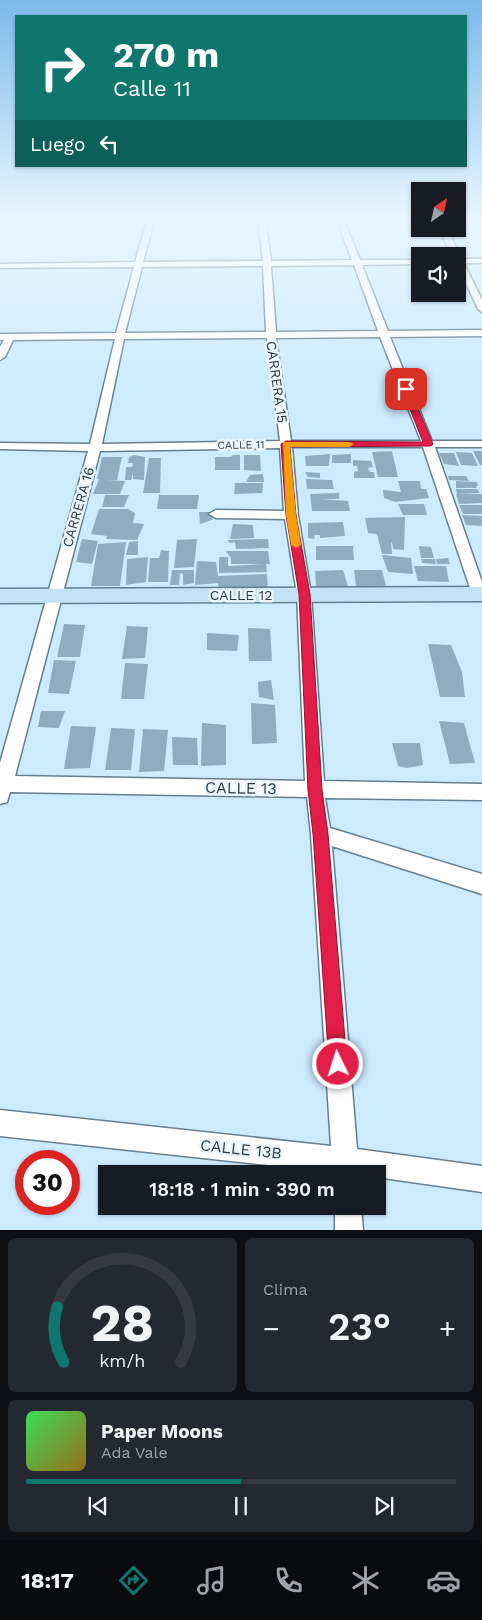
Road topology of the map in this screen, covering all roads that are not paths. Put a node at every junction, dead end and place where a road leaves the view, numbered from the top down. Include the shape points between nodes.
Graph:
1 (135, 275) edge
2 (268, 275) edge
3 (361, 275) edge
4 (466, 276) edge
5 (482, 309) edge
6 (482, 333) edge
7 (384, 334) junction
8 (271, 335) junction
9 (120, 336) junction
10 (5, 337) edge
11 (0, 357) edge
12 (286, 444) junction
13 (428, 444) junction
14 (482, 444) edge
15 (0, 446) edge
16 (95, 448) junction
17 (216, 514) dead end
18 (291, 515) junction
19 (304, 594) junction
20 (480, 594) edge
21 (54, 595) junction
22 (0, 596) edge
23 (1, 788) edge
24 (315, 790) junction
25 (482, 792) edge
26 (321, 834) junction
27 (482, 884) edge
28 (0, 1123) edge
29 (329, 1165) edge
30 (345, 1165) edge
31 (386, 1170) edge
32 (482, 1178) edge
33 (348, 1215) edge
34 (349, 1230) edge

1 - 9 street, CARRERA 16
2 - 8 street, CARRERA 15
3 - 7 street
4 - 5 street
6 - 7 street
7 - 8 street
7 - 13 street
8 - 9 street
8 - 12 street, CARRERA 15
9 - 10 street
9 - 16 street, CARRERA 16
10 - 11 street
12 - 13 street, CALLE 11
12 - 16 street, CALLE 11
12 - 18 street, CARRERA 15
13 - 14 street, CALLE 11
13 - 20 street
15 - 16 street, CALLE 11
16 - 21 street, CARRERA 16
17 - 18 street
18 - 19 street, CARRERA 15
19 - 20 street, CALLE 12
19 - 21 street, CALLE 12
19 - 24 street, CARRERA 15
21 - 22 street, CALLE 12
21 - 23 street, CARRERA 16
23 - 24 street, CALLE 13
24 - 25 street, CALLE 13
24 - 26 street, CARRERA 15
26 - 27 street
26 - 30 street, CARRERA 15
28 - 29 street, CALLE 13B
31 - 32 street, CALLE 13B
33 - 34 street

